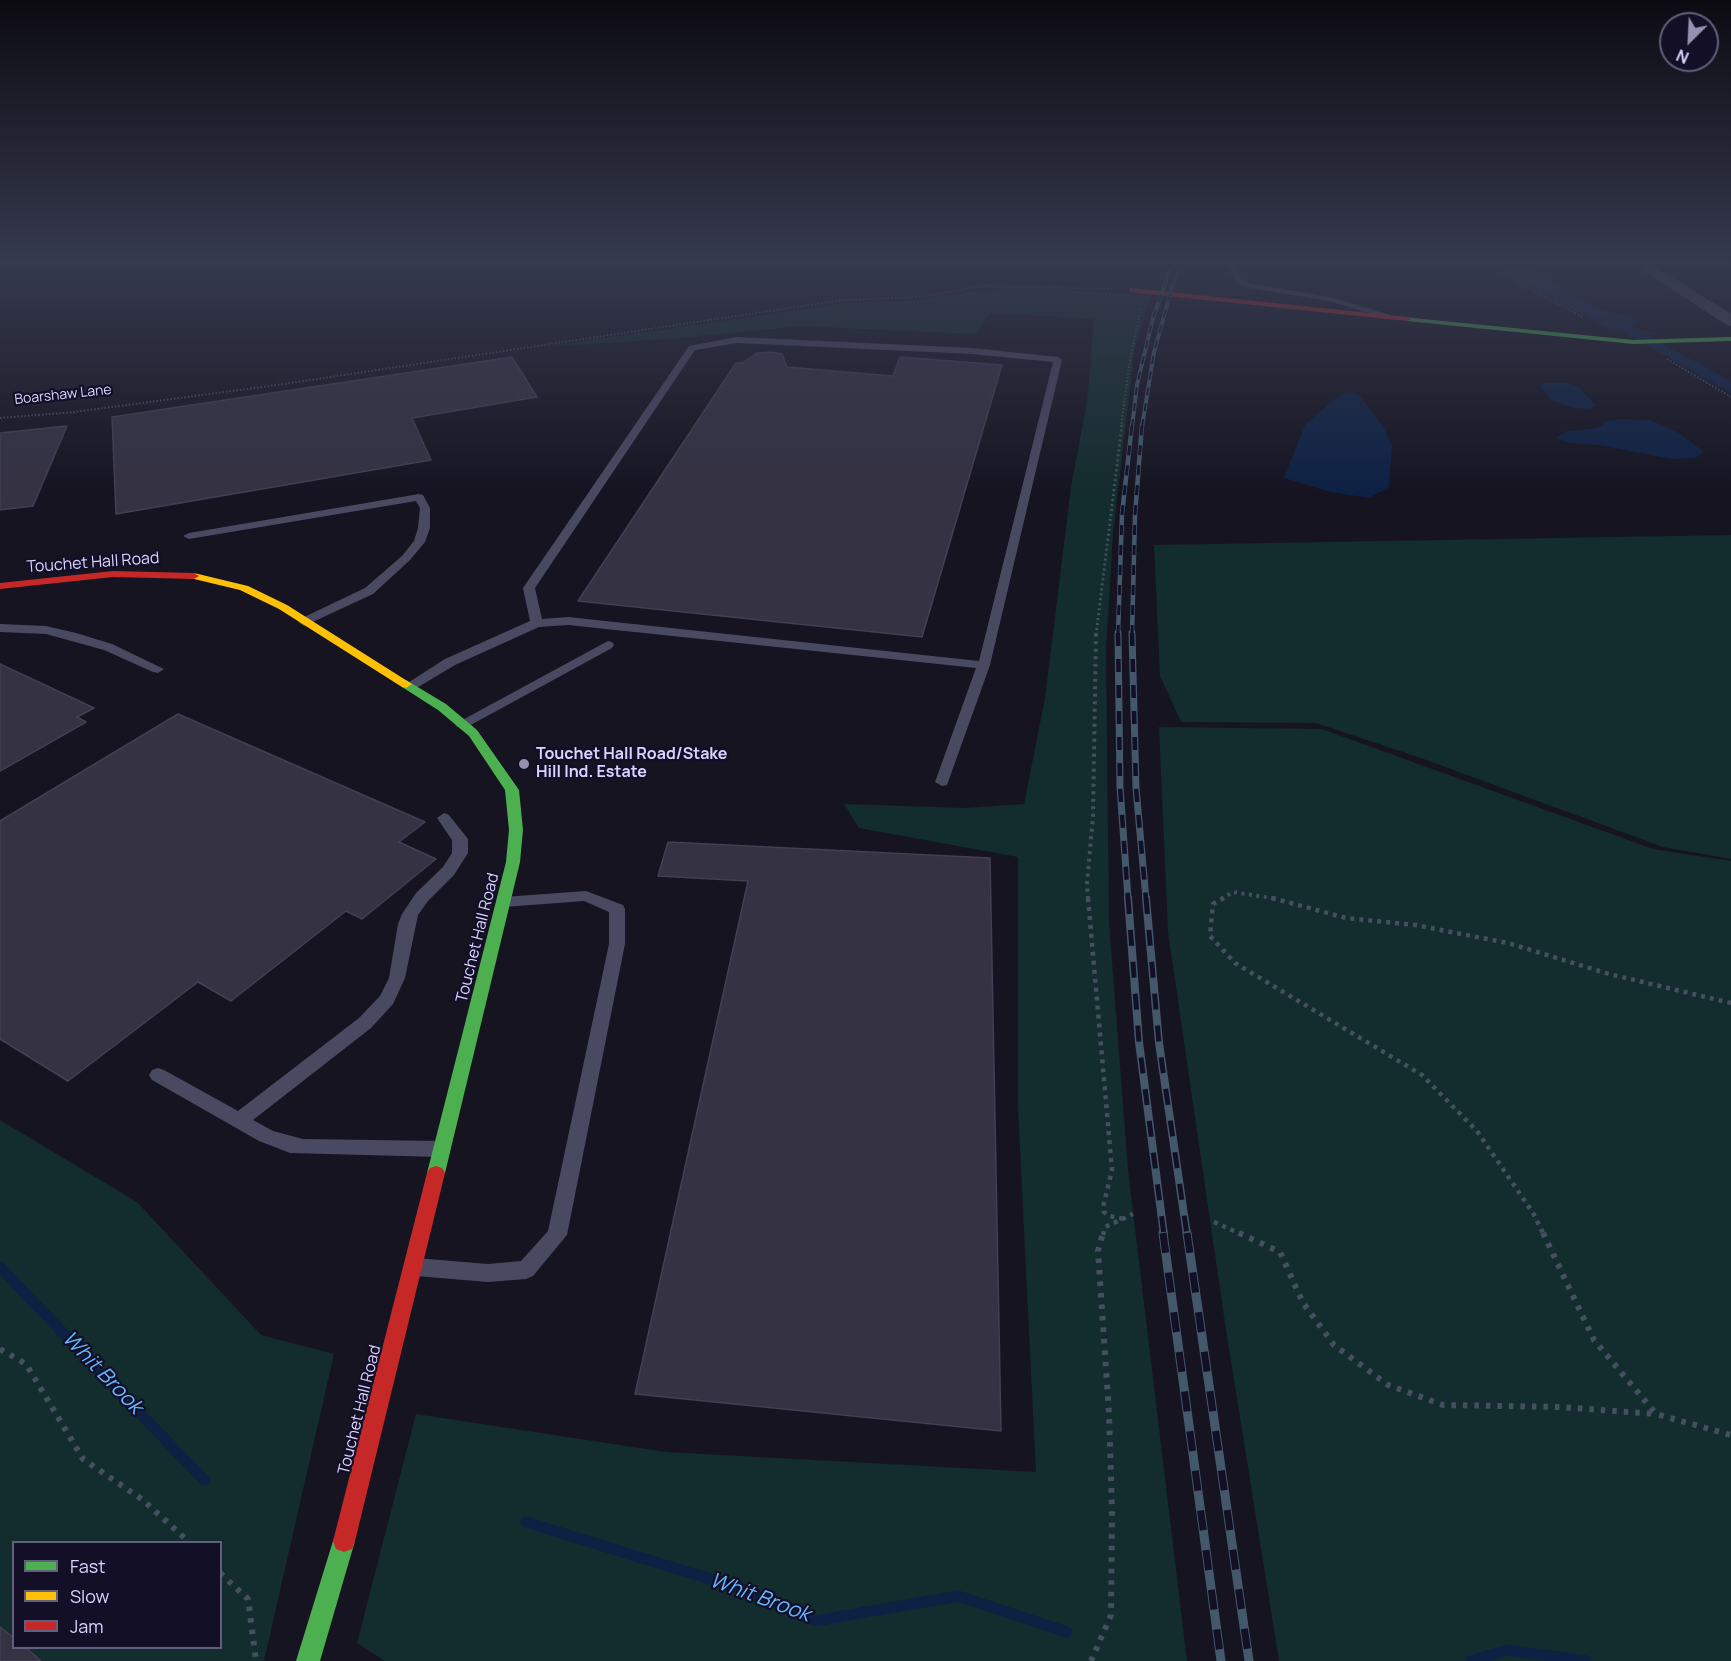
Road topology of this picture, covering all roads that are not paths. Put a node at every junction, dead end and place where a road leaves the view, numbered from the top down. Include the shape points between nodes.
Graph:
1 (1615, 340) edge
2 (1662, 340) edge
3 (189, 536) dead end
4 (0, 586) edge
5 (304, 622) junction
6 (537, 623) junction
7 (0, 628) edge
8 (608, 645) dead end
9 (984, 665) junction
10 (158, 669) dead end
11 (410, 686) junction
12 (462, 724) junction
13 (942, 782) dead end
14 (444, 818) dead end
15 (504, 902) junction
16 (158, 1075) dead end
17 (238, 1121) junction
18 (443, 1149) junction
19 (413, 1266) junction
20 (309, 1661) edge

1 - 2 street
3 - 5 lane via 419,497 425,508 424,528 406,558 369,591
4 - 5 street, Touchet Hall Road via 113,574 204,577 264,597
5 - 11 street, Touchet Hall Road
6 - 9 lane via 568,621
6 - 9 lane via 529,588 692,348 737,340 972,351 1058,360
6 - 11 lane via 450,662
7 - 10 lane via 46,630 72,636
8 - 12 lane
9 - 13 lane
11 - 12 street, Touchet Hall Road
12 - 15 street, Touchet Hall Road via 473,733 512,790 516,830
14 - 17 lane via 460,839 460,853 449,872 410,914 398,978 387,1000 365,1023
15 - 18 street, Touchet Hall Road
15 - 19 lane via 586,896 617,909 617,944 557,1235 526,1270 488,1273
16 - 17 lane
17 - 18 lane via 276,1141 303,1147
18 - 19 street, Touchet Hall Road
19 - 20 street, Touchet Hall Road via 350,1521

